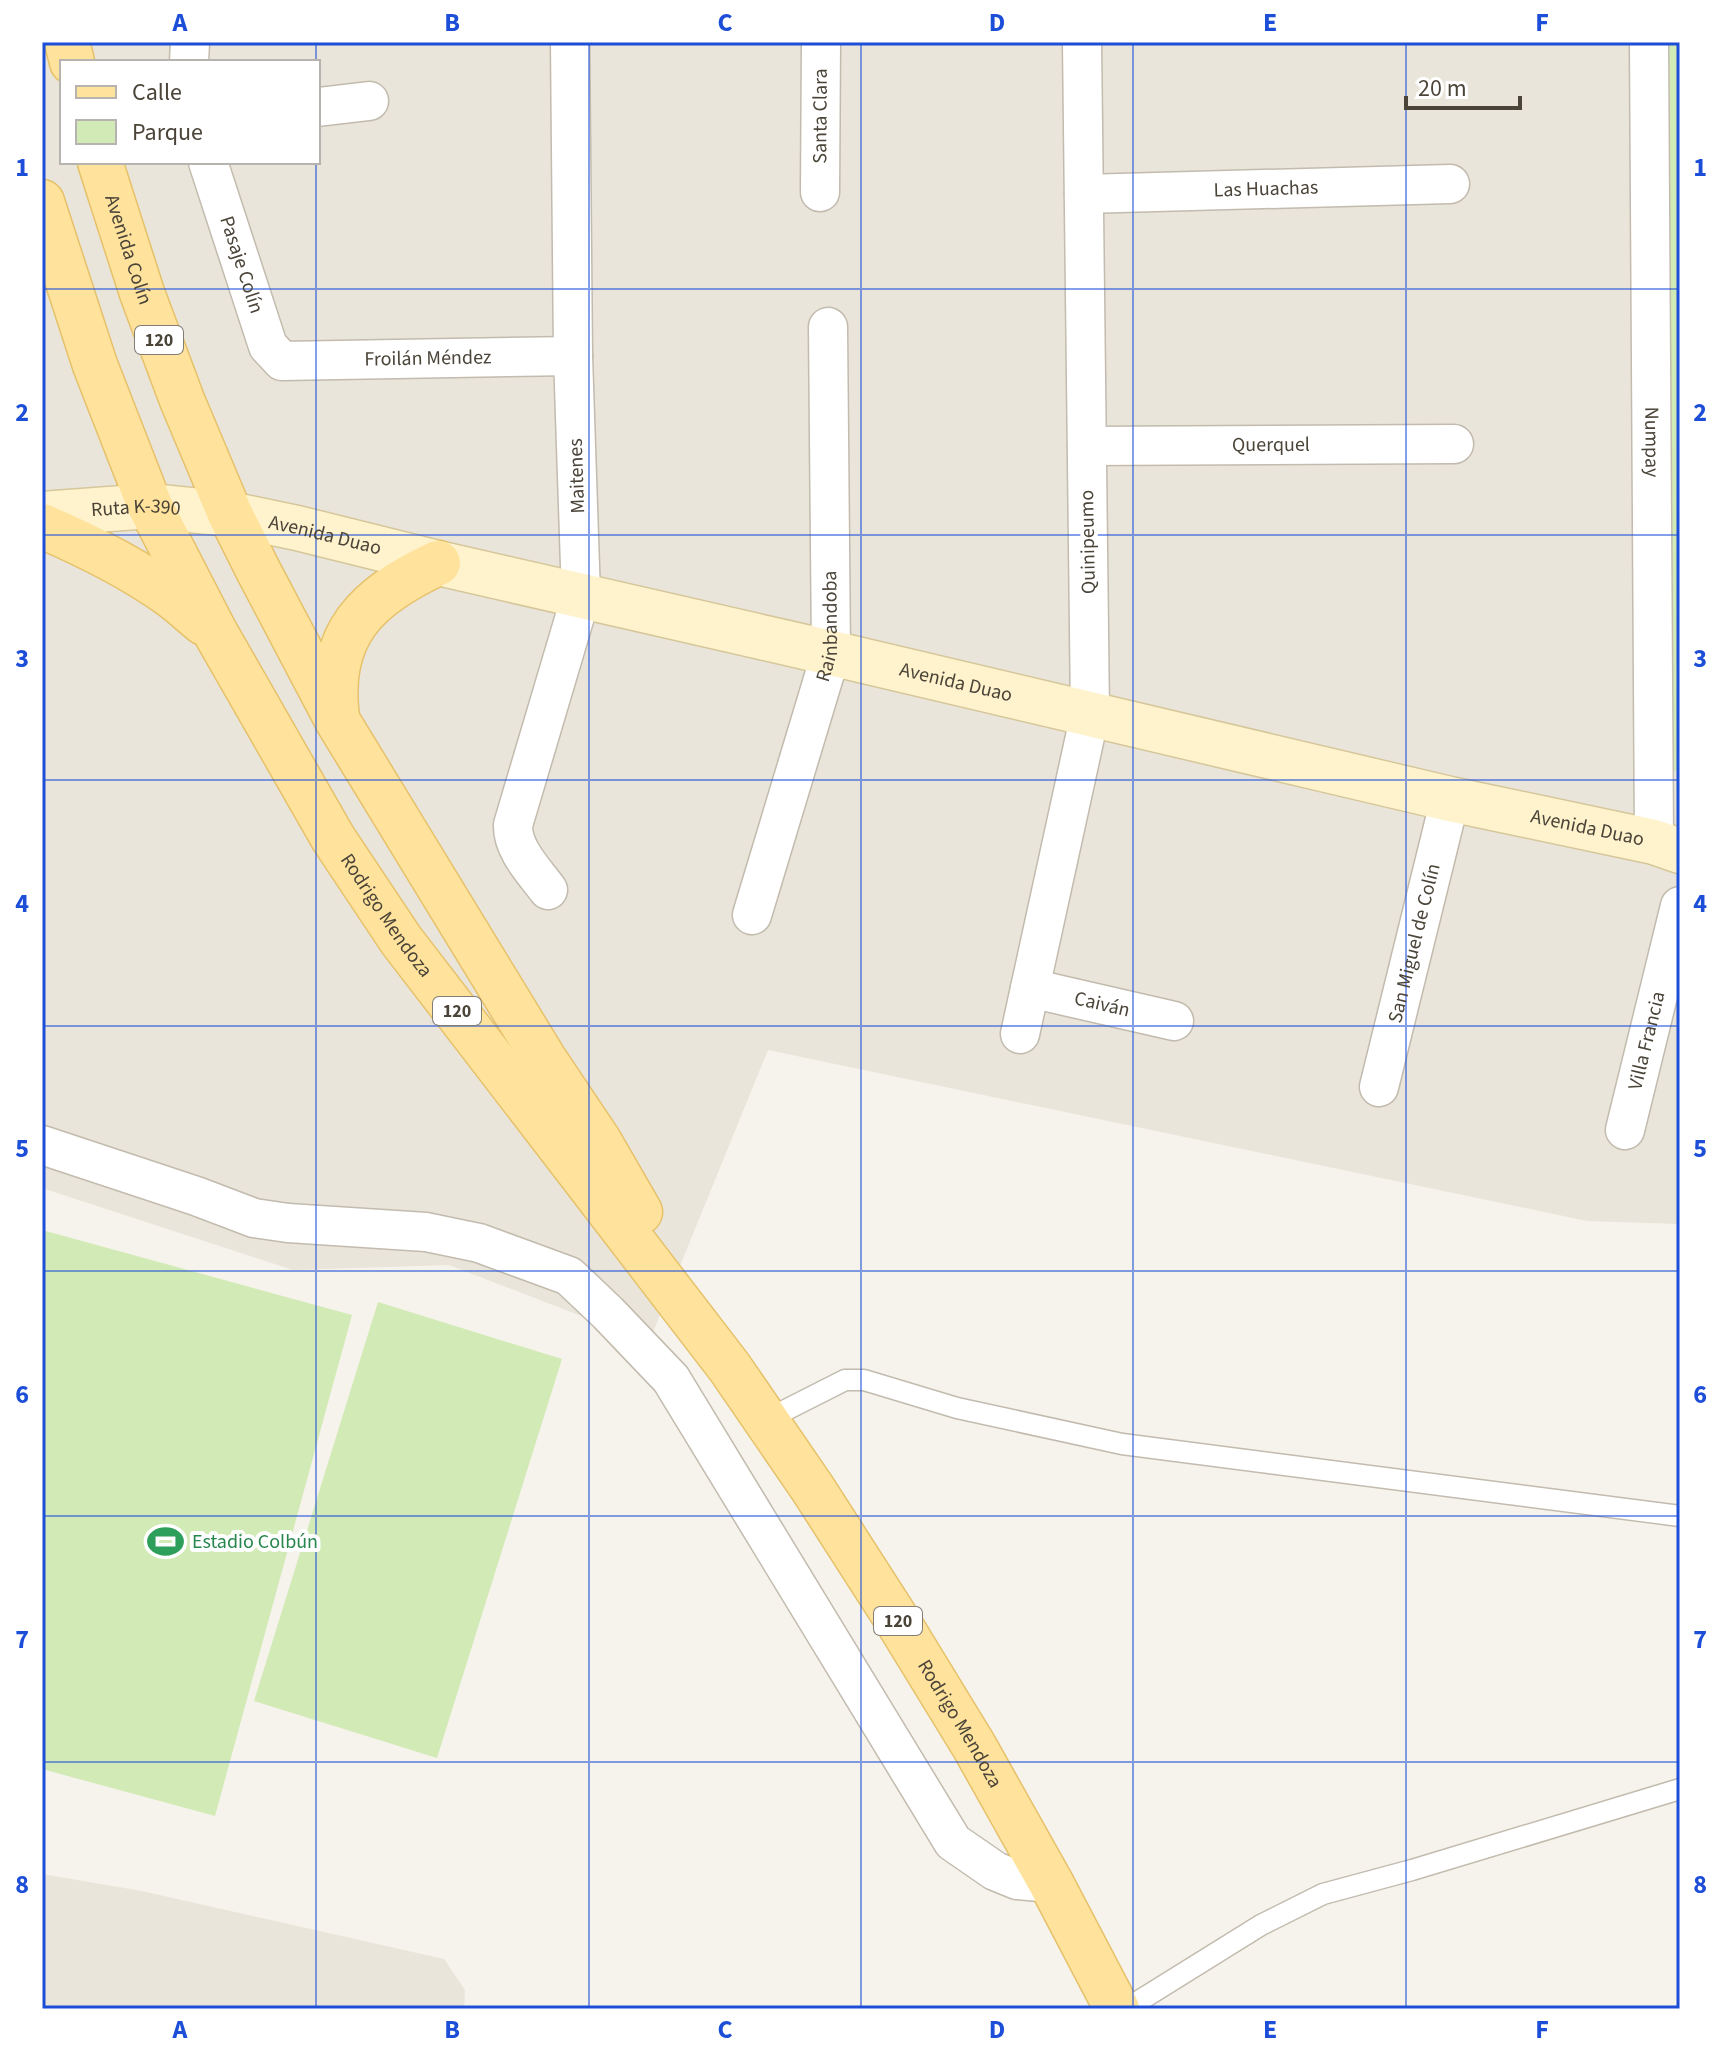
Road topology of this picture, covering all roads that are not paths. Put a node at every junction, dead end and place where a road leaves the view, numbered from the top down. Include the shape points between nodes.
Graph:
1 (570, 42) edge
2 (821, 42) edge
3 (1082, 42) edge
4 (1649, 42) edge
5 (369, 101) dead end
6 (320, 107) edge
7 (101, 164) edge
8 (209, 164) edge
9 (1450, 184) dead end
10 (820, 192) dead end
11 (1084, 194) junction
12 (46, 234) edge
13 (828, 327) dead end
14 (573, 356) junction
15 (282, 361) joint
16 (1454, 444) dead end
17 (1087, 446) junction
18 (150, 506) junction
19 (42, 514) edge
20 (230, 514) junction
21 (42, 526) edge
22 (438, 563) junction
23 (581, 596) junction
24 (215, 632) junction
25 (831, 653) junction
26 (1090, 714) junction
27 (337, 720) junction
28 (1450, 799) junction
29 (1667, 847) edge
30 (548, 890) dead end
31 (1680, 906) edge
32 (752, 915) dead end
33 (1030, 988) junction
34 (1174, 1021) dead end
35 (1020, 1034) dead end
36 (1379, 1087) dead end
37 (1625, 1130) dead end
38 (42, 1145) edge
39 (730, 1368) junction
40 (766, 1420) junction
41 (1680, 1516) edge
42 (1680, 1789) edge
43 (1051, 1883) junction
44 (1117, 2009) edge
45 (1126, 2009) edge

1 - 14 street, Maitenes
2 - 10 street, Santa Clara
3 - 11 street, Quinipeumo
4 - 29 street, Numpay
5 - 6 street
7 - 20 main road, Avenida Colín / 120 via 142,293
8 - 15 street, Pasaje Colín via 268,346
9 - 11 street, Las Huachas
11 - 17 street, Quinipeumo
12 - 18 main road, 120
13 - 25 street, Rainbandoba
14 - 15 street, Froilán Méndez
14 - 23 street, Maitenes
16 - 17 street, Querquel
17 - 26 street, Quinipeumo
18 - 19 street, Ruta K-390
18 - 20 street, Ruta K-390
18 - 24 main road, Rodrigo Mendoza / 120
20 - 22 street, Avenida Duao
20 - 27 main road, Rodrigo Mendoza / 120
21 - 24 main road via 161,590
22 - 23 street, Avenida Duao
22 - 27 main road via 395,585 361,614 335,677
23 - 25 street, Avenida Duao
23 - 30 street, Maitenes via 513,825 517,846
24 - 39 main road, Rodrigo Mendoza / 120 via 333,838 401,940
25 - 26 street, Avenida Duao
25 - 32 street, Rainbandoba
26 - 28 street, Avenida Duao
26 - 33 street, Quinipeumo
27 - 39 main road, Rodrigo Mendoza / 120 via 599,1141
28 - 29 street, Avenida Duao
28 - 36 street, San Miguel de Colín
31 - 37 street, Villa Francia
33 - 34 street, Caiván
33 - 35 street, Quinipeumo
38 - 43 street via 254,1218 426,1232 479,1243 569,1276 671,1379 953,1842 1006,1876
39 - 40 main road, Rodrigo Mendoza / 120
40 - 41 lane via 845,1380 864,1380 957,1408 1122,1444
40 - 43 main road, Rodrigo Mendoza / 120 via 892,1612
42 - 45 lane via 1323,1894 1261,1925
43 - 44 main road, Rodrigo Mendoza / 120

